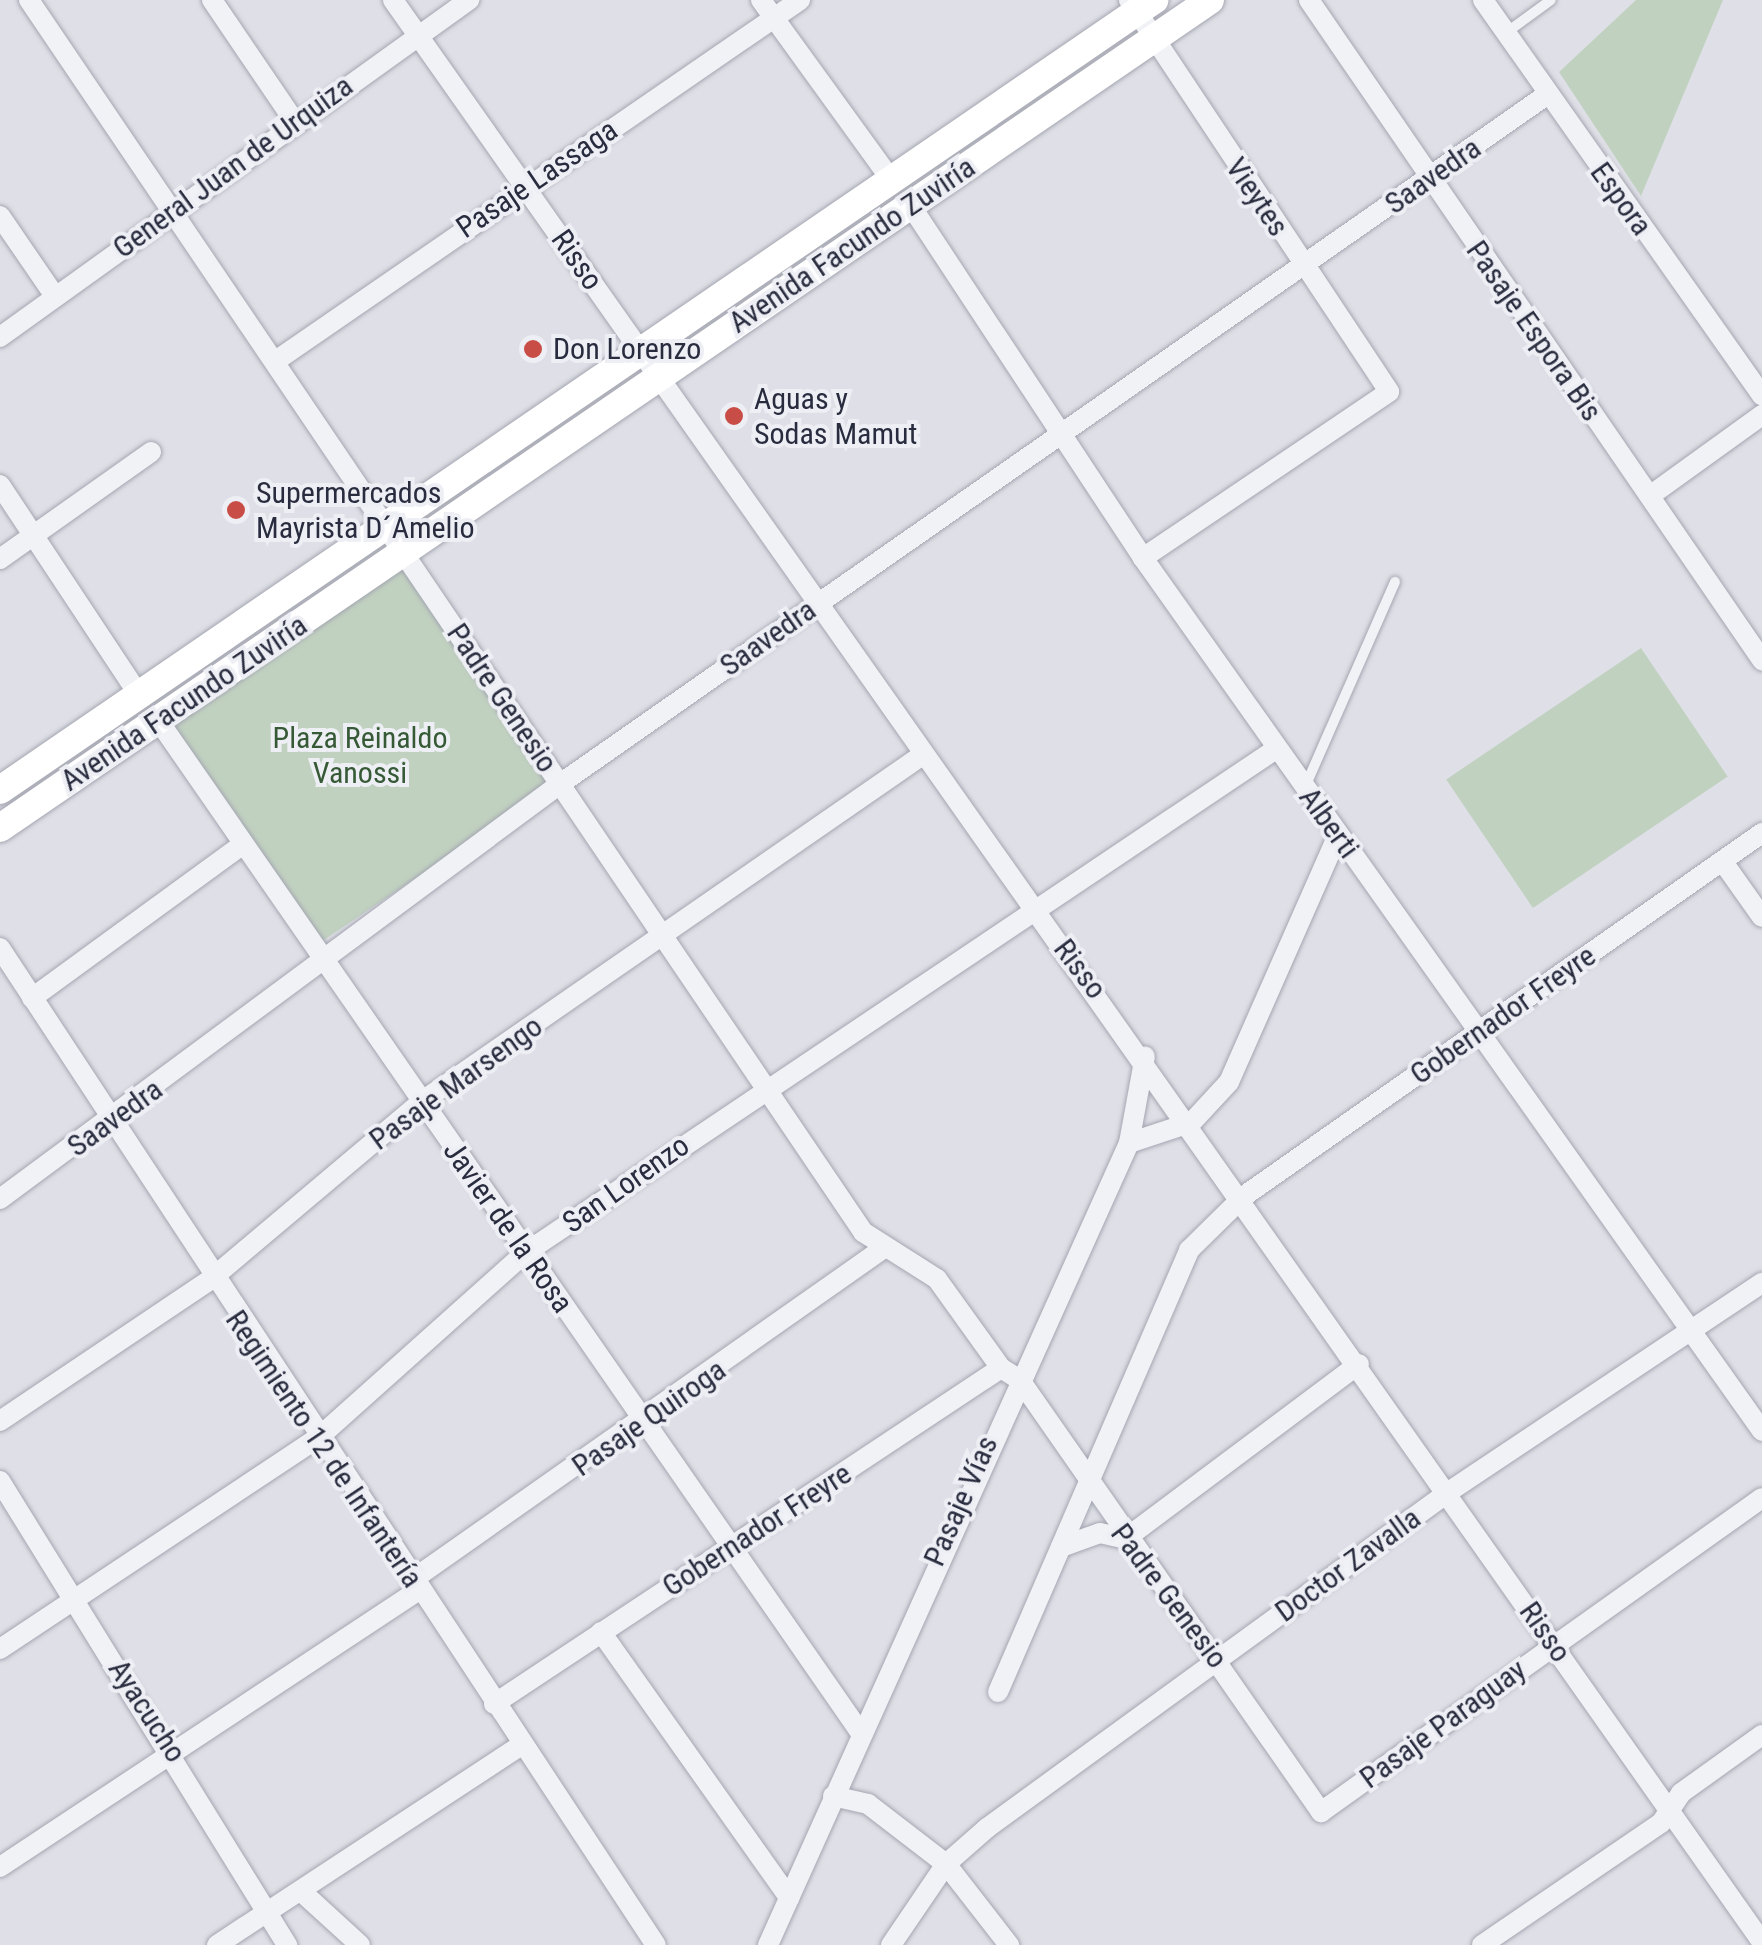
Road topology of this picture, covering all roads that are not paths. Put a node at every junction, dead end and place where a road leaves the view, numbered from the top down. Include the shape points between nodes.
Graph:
1 (29, 0) edge
2 (212, 0) edge
3 (393, 0) edge
4 (469, 0) edge
5 (761, 0) edge
6 (800, 0) edge
7 (1210, 0) edge
8 (1309, 0) edge
9 (1483, 0) edge
10 (1551, 0) edge
11 (1140, 4) edge
12 (774, 18) junction
13 (1506, 33) junction
14 (417, 36) junction
15 (1152, 41) junction
16 (1548, 94) junction
17 (295, 122) junction
18 (1428, 179) junction
19 (892, 181) junction
20 (525, 186) junction
21 (910, 206) junction
22 (174, 211) junction
23 (0, 216) edge
24 (1304, 266) junction
25 (54, 295) junction
26 (0, 338) edge
27 (640, 348) junction
28 (276, 360) junction
29 (658, 376) junction
30 (1762, 395) edge
31 (1762, 415) edge
32 (1060, 434) junction
33 (151, 452) dead end
34 (0, 485) edge
35 (1650, 495) junction
36 (388, 523) junction
37 (32, 536) junction
38 (404, 553) junction
39 (0, 558) edge
40 (1143, 558) junction
41 (1395, 582) dead end
42 (814, 606) junction
43 (1762, 660) edge
44 (149, 709) junction
45 (1276, 749) junction
46 (921, 756) junction
47 (560, 784) junction
48 (1304, 788) junction
49 (0, 790) edge
50 (0, 828) edge
51 (1338, 834) junction
52 (1762, 834) edge
53 (243, 844) junction
54 (1723, 862) junction
55 (1034, 906) junction
56 (1762, 917) edge
57 (662, 936) junction
58 (0, 948) edge
59 (322, 959) junction
60 (32, 998) junction
61 (1479, 1031) junction
62 (1145, 1056) junction
63 (765, 1088) junction
64 (422, 1102) junction
65 (1192, 1122) junction
66 (112, 1123) junction
67 (1129, 1143) junction
68 (1244, 1196) junction
69 (0, 1199) edge
70 (881, 1250) junction
71 (526, 1253) junction
72 (211, 1279) junction
73 (1762, 1282) edge
74 (1690, 1332) junction
75 (1359, 1364) junction
76 (1011, 1374) junction
77 (0, 1421) edge
78 (644, 1425) junction
79 (1762, 1431) edge
80 (318, 1438) junction
81 (0, 1481) edge
82 (1088, 1485) junction
83 (1447, 1493) junction
84 (1762, 1498) edge
85 (1125, 1539) junction
86 (1061, 1547) junction
87 (731, 1549) junction
88 (415, 1585) junction
89 (74, 1599) junction
90 (601, 1632) junction
91 (1554, 1644) junction
92 (0, 1649) edge
93 (1214, 1662) junction
94 (998, 1692) dead end
95 (494, 1704) junction
96 (860, 1732) junction
97 (1762, 1735) edge
98 (522, 1745) junction
99 (173, 1750) junction
100 (833, 1796) junction
101 (1671, 1809) junction
102 (1321, 1812) joint
103 (946, 1864) junction
104 (0, 1867) edge
105 (303, 1893) junction
106 (790, 1898) junction
107 (270, 1911) junction
108 (1760, 1942) edge
109 (217, 1945) edge
110 (287, 1945) edge
111 (360, 1945) edge
112 (656, 1945) edge
113 (768, 1945) edge
114 (891, 1945) edge
115 (1009, 1945) edge
116 (1482, 1945) edge

1 - 22 street, Padre Genesio
2 - 17 street
3 - 14 street, Risso
4 - 14 street, General Juan de Urquiza
5 - 12 street
6 - 12 street, Pasaje Lassaga
7 - 15 main road, Avenida Facundo Zuviría
8 - 18 street, Pasaje Espora Bis
9 - 13 street, Espora
10 - 13 lane
11 - 15 street, Vieytes
11 - 19 main road, Avenida Facundo Zuviría
12 - 19 street
12 - 20 street, Pasaje Lassaga
13 - 16 street, Espora
14 - 17 street, General Juan de Urquiza
14 - 20 street, Risso
15 - 21 main road, Avenida Facundo Zuviría
15 - 24 street, Vieytes
16 - 18 street, Saavedra
16 - 30 street, Espora
17 - 22 street, General Juan de Urquiza
18 - 24 street, Saavedra
18 - 35 street, Pasaje Espora Bis
19 - 27 main road, Avenida Facundo Zuviría
20 - 27 street, Risso
20 - 28 street, Pasaje Lassaga
21 - 29 main road, Avenida Facundo Zuviría
21 - 32 street, Alberti
22 - 25 street, General Juan de Urquiza
22 - 28 street, Padre Genesio
23 - 25 street
24 - 32 street, Saavedra
24 - 40 street, Vieytes via 1388,392
25 - 26 street, General Juan de Urquiza
27 - 29 street, Risso
27 - 36 main road, Avenida Facundo Zuviría
28 - 36 street, Padre Genesio
29 - 38 main road, Avenida Facundo Zuviría
29 - 42 street, Risso
31 - 35 street
32 - 40 street, Alberti
32 - 42 street, Saavedra
33 - 37 street
34 - 37 street, Javier de la Rosa
35 - 43 street, Pasaje Espora Bis
36 - 38 street, Padre Genesio
36 - 44 main road, Avenida Facundo Zuviría
37 - 39 street
37 - 44 street, Javier de la Rosa
38 - 44 main road, Avenida Facundo Zuviría
38 - 47 street, Padre Genesio
40 - 45 street, Alberti
41 - 48 lane
42 - 46 street, Risso
42 - 47 street, Saavedra
44 - 49 main road, Avenida Facundo Zuviría
44 - 50 main road, Avenida Facundo Zuviría
44 - 53 street, Javier de la Rosa
45 - 48 street, Alberti
45 - 55 street, San Lorenzo
46 - 55 street, Risso
46 - 57 street, Pasaje Marsengo
47 - 57 street, Padre Genesio
47 - 59 street, Saavedra
48 - 51 street, Alberti
51 - 61 street, Alberti
51 - 65 street via 1229,1082
52 - 54 street, Gobernador Freyre
53 - 59 street, Javier de la Rosa
53 - 60 street
54 - 56 street
54 - 61 street, Gobernador Freyre
55 - 62 street, Risso
55 - 63 street, San Lorenzo
57 - 63 street, Padre Genesio
57 - 64 street, Pasaje Marsengo
58 - 60 street, Regimiento 12 de Infantería
59 - 64 street, Javier de la Rosa
59 - 66 street, Saavedra
60 - 66 street, Regimiento 12 de Infantería
61 - 68 street, Gobernador Freyre
61 - 74 street, Alberti
62 - 65 street, Risso
62 - 67 street, Pasaje Vías
63 - 70 street, Padre Genesio
63 - 71 street, San Lorenzo
64 - 71 street, Javier de la Rosa
64 - 72 street, Pasaje Marsengo
65 - 67 street
65 - 68 street, Risso
66 - 69 street, Saavedra
66 - 72 street, Regimiento 12 de Infantería
67 - 76 street, Pasaje Vías
68 - 75 street, Risso
68 - 82 street via 1189,1250
70 - 76 street, Padre Genesio via 938,1279
70 - 78 street, Pasaje Quiroga
71 - 78 street, Javier de la Rosa
71 - 80 street, San Lorenzo
72 - 77 street, Pasaje Marsengo
72 - 80 street, Regimiento 12 de Infantería
73 - 74 street, Doctor Zavalla
74 - 79 street, Alberti
74 - 83 street, Doctor Zavalla
75 - 83 street, Risso
75 - 85 street
76 - 82 street, Padre Genesio
76 - 87 street, Gobernador Freyre
76 - 96 street, Pasaje Vías
78 - 87 street, Javier de la Rosa
78 - 88 street, Pasaje Quiroga
80 - 88 street, Regimiento 12 de Infantería
80 - 89 street, San Lorenzo
81 - 89 street, Ayacucho
82 - 85 street, Padre Genesio
82 - 86 street
83 - 91 street, Risso
83 - 93 street, Doctor Zavalla
84 - 91 street, Pasaje Paraguay
85 - 86 street via 1100,1533
85 - 93 street, Padre Genesio
86 - 94 street
87 - 90 street, Gobernador Freyre
87 - 96 street, Javier de la Rosa
88 - 95 street, Regimiento 12 de Infantería
88 - 99 street, Pasaje Quiroga
89 - 92 street, San Lorenzo
89 - 99 street, Ayacucho
90 - 95 street, Gobernador Freyre
90 - 106 street
91 - 101 street, Risso
91 - 102 street, Pasaje Paraguay
93 - 102 street, Padre Genesio
93 - 103 street, Doctor Zavalla
95 - 98 street, Regimiento 12 de Infantería
96 - 100 street, Pasaje Vías
97 - 101 street
98 - 105 street
98 - 112 street, Regimiento 12 de Infantería
99 - 104 street, Pasaje Quiroga
99 - 107 street, Ayacucho
100 - 103 street via 868,1804
100 - 106 street, Pasaje Vías
101 - 108 street, Risso
101 - 116 street
103 - 114 street
103 - 115 street
105 - 107 street
105 - 111 street
106 - 113 street, Pasaje Vías
107 - 109 street
107 - 110 street, Ayacucho

